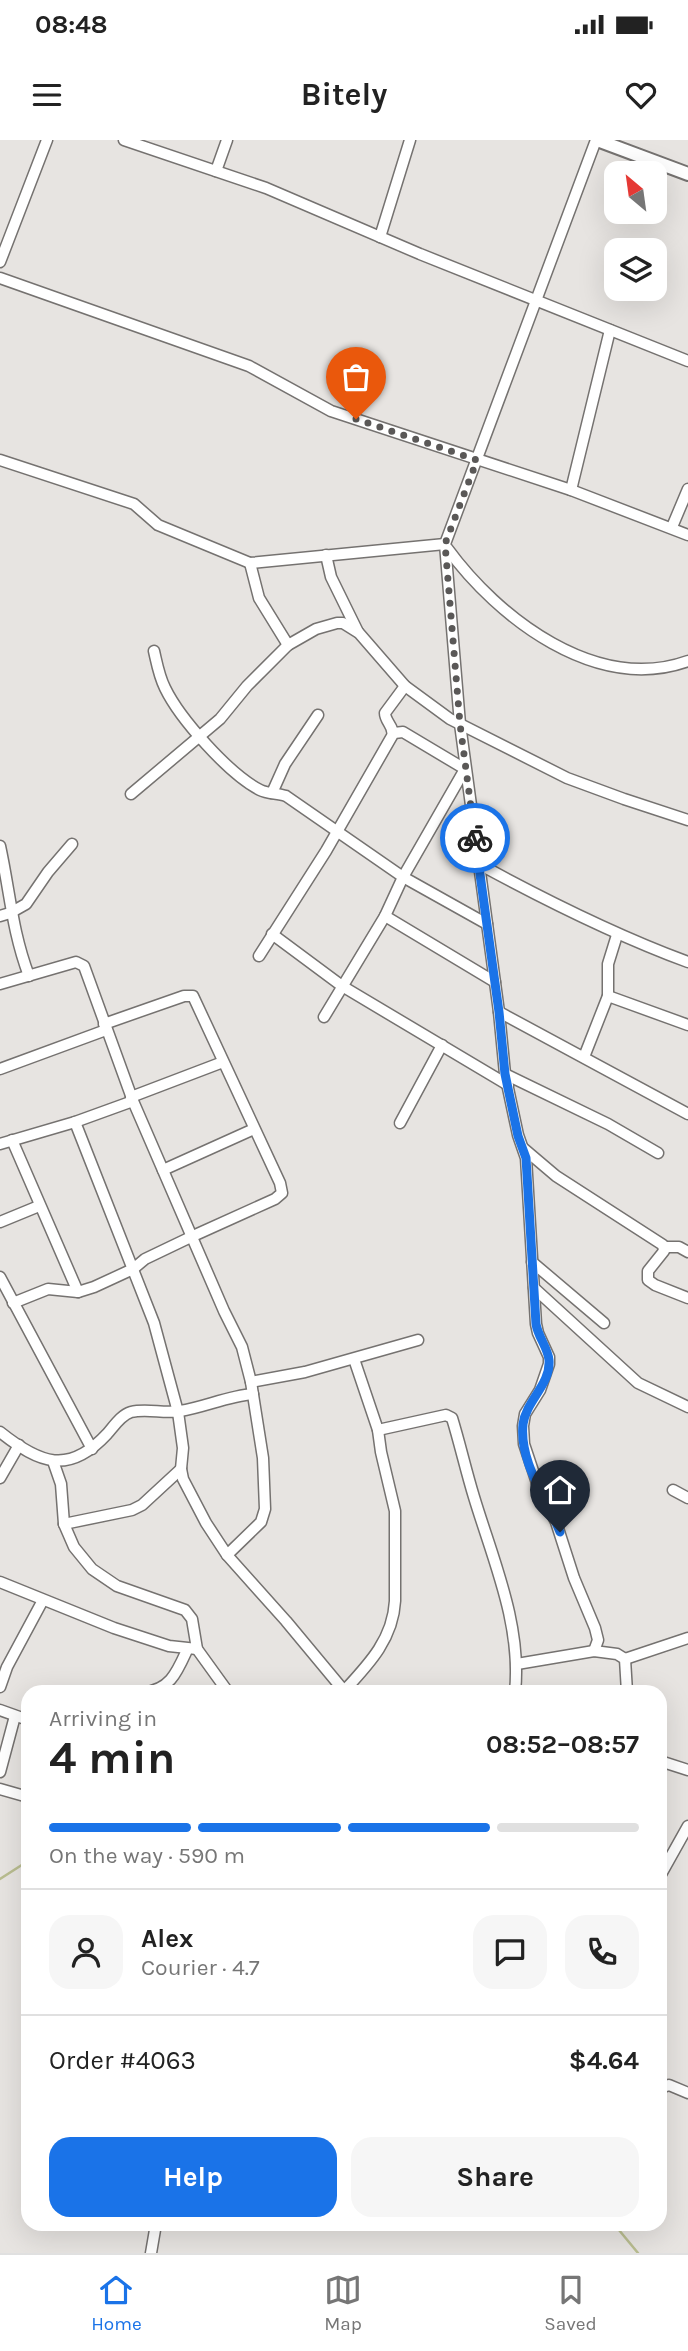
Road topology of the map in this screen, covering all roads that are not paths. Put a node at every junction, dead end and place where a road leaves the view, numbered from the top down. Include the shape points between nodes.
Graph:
1 (47, 140) edge
2 (124, 140) edge
3 (227, 140) edge
4 (410, 140) edge
5 (596, 140) edge
6 (216, 172) junction
7 (688, 174) edge
8 (380, 237) junction
9 (0, 262) edge
10 (0, 278) edge
11 (535, 298) junction
12 (610, 330) junction
13 (688, 361) edge
14 (0, 460) edge
15 (477, 460) junction
16 (688, 489) edge
17 (571, 490) junction
18 (672, 527) junction
19 (688, 535) edge
20 (445, 544) junction
21 (326, 555) junction
22 (250, 563) junction
23 (359, 633) junction
24 (288, 645) junction
25 (154, 651) dead end
26 (688, 661) edge
27 (405, 686) junction
28 (318, 715) dead end
29 (460, 724) junction
30 (394, 733) junction
31 (199, 737) junction
32 (465, 769) junction
33 (272, 793) junction
34 (131, 794) dead end
35 (688, 820) edge
36 (337, 832) junction
37 (72, 844) dead end
38 (0, 846) edge
39 (479, 864) junction
40 (403, 877) junction
41 (5, 915) edge
42 (385, 916) junction
43 (487, 924) junction
44 (272, 934) junction
45 (617, 935) junction
46 (259, 957) dead end
47 (688, 962) edge
48 (29, 976) junction
49 (495, 982) junction
50 (0, 984) edge
51 (342, 986) junction
52 (608, 996) junction
53 (499, 1012) junction
54 (324, 1017) dead end
55 (688, 1025) edge
56 (105, 1027) junction
57 (442, 1045) junction
58 (584, 1057) junction
59 (223, 1062) junction
60 (0, 1069) edge
61 (506, 1079) junction
62 (132, 1099) junction
63 (688, 1114) edge
64 (75, 1122) junction
65 (400, 1124) dead end
66 (254, 1129) junction
67 (12, 1140) junction
68 (0, 1144) edge
69 (523, 1148) junction
70 (658, 1153) dead end
71 (163, 1170) junction
72 (39, 1206) junction
73 (0, 1223) edge
74 (192, 1236) junction
75 (665, 1247) junction
76 (688, 1252) edge
77 (532, 1262) junction
78 (133, 1269) junction
79 (0, 1277) edge
80 (534, 1288) junction
81 (78, 1292) junction
82 (688, 1298) edge
83 (13, 1303) junction
84 (604, 1323) dead end
85 (418, 1340) dead end
86 (354, 1359) junction
87 (251, 1382) junction
88 (253, 1394) junction
89 (688, 1407) edge
90 (178, 1412) junction
91 (378, 1430) junction
92 (0, 1432) edge
93 (19, 1446) junction
94 (92, 1448) junction
95 (53, 1461) junction
96 (181, 1469) junction
97 (0, 1478) edge
98 (673, 1490) dead end
99 (688, 1498) edge
100 (64, 1524) junction
101 (228, 1555) junction
102 (0, 1581) edge
103 (43, 1600) junction
104 (688, 1638) edge
105 (192, 1650) junction
106 (594, 1651) junction
107 (625, 1660) junction
108 (517, 1664) junction
109 (4, 1665) edge
110 (166, 1685) edge
111 (222, 1685) edge
112 (338, 1685) edge
113 (350, 1685) edge
114 (516, 1685) edge
115 (627, 1685) edge
116 (0, 1687) edge
117 (0, 1710) edge
118 (15, 1716) junction
119 (21, 1718) edge
120 (667, 1764) edge
121 (688, 1770) edge
122 (0, 1772) edge
123 (0, 1788) edge
124 (21, 1795) edge
125 (688, 1826) edge
126 (667, 1863) edge
127 (667, 2086) edge
128 (688, 2093) edge
129 (155, 2231) edge
130 (152, 2253) edge

1 - 9 street
2 - 6 street
3 - 6 street
4 - 8 street
5 - 7 street
5 - 11 street
6 - 8 street via 266,188
8 - 11 street
10 - 15 street via 249,366 331,411
11 - 12 street
11 - 15 street
12 - 13 street
12 - 17 street
14 - 22 street via 134,504 158,525
15 - 17 street
15 - 20 street
16 - 18 street
17 - 18 street
18 - 19 street
20 - 21 street
20 - 26 street via 478,587 550,643 625,668 654,670
20 - 29 street
21 - 22 street
21 - 23 street via 337,590
22 - 24 street via 259,598
23 - 24 street via 337,623
23 - 27 street
24 - 31 street
25 - 31 street via 165,688
27 - 29 street
27 - 30 street via 385,713
28 - 33 street via 285,764
29 - 32 street
29 - 35 street via 567,778
30 - 32 street via 404,732
30 - 36 street
31 - 33 street via 254,787
31 - 34 street
32 - 39 street
32 - 40 street
33 - 36 street via 286,796
36 - 40 street
36 - 44 street
37 - 41 street via 26,904
38 - 41 street
39 - 43 street
39 - 45 street
40 - 42 street
40 - 43 street
41 - 48 street
42 - 49 street
42 - 51 street
43 - 49 street
44 - 46 street
44 - 51 street
45 - 47 street
45 - 52 street via 608,964
48 - 50 street
48 - 56 street via 81,964
49 - 53 street
51 - 54 street
51 - 57 street
52 - 55 street
52 - 58 street
53 - 58 street
53 - 61 street
56 - 59 street via 190,995
56 - 60 street
56 - 62 street
57 - 61 street
57 - 65 street
58 - 63 street
59 - 62 street
59 - 66 street
61 - 69 street
61 - 70 street via 608,1124
62 - 64 street
62 - 71 street
64 - 67 street
64 - 78 street
66 - 71 street
66 - 74 street via 282,1193
67 - 68 street
67 - 72 street
69 - 75 street via 556,1176
69 - 77 street
71 - 74 street
72 - 73 street
72 - 81 street
74 - 78 street
74 - 87 street via 242,1348
75 - 76 street
75 - 82 street via 648,1271 648,1280
77 - 80 street
77 - 84 street
78 - 81 street
78 - 90 street via 154,1323
79 - 83 street
80 - 89 street via 638,1383
80 - 106 street via 538,1333 550,1357 540,1390 525,1414 524,1444 595,1628 598,1640
81 - 83 street via 48,1289
83 - 94 street
85 - 86 street
86 - 87 street
86 - 91 street
87 - 88 street
88 - 90 street
88 - 101 street via 265,1509 261,1522
90 - 94 street via 129,1412
90 - 96 street
91 - 108 street via 446,1415 452,1418 501,1581
91 - 113 street via 395,1511 394,1613 378,1654
92 - 93 street
93 - 95 street
93 - 97 street
94 - 95 street via 68,1461
95 - 100 street via 61,1484
96 - 100 street via 132,1510
96 - 101 street via 195,1502
98 - 99 street
100 - 105 street via 74,1547 92,1569 117,1586 185,1609 192,1619
101 - 112 street
102 - 103 street
103 - 105 street via 125,1632
103 - 109 street
104 - 107 street
105 - 110 street
105 - 111 street
106 - 107 street via 617,1654
106 - 108 street
107 - 115 street
108 - 114 street
109 - 116 street
117 - 118 street
118 - 119 street
118 - 122 street
120 - 121 street
123 - 124 street
125 - 126 street
127 - 128 street
129 - 130 street

